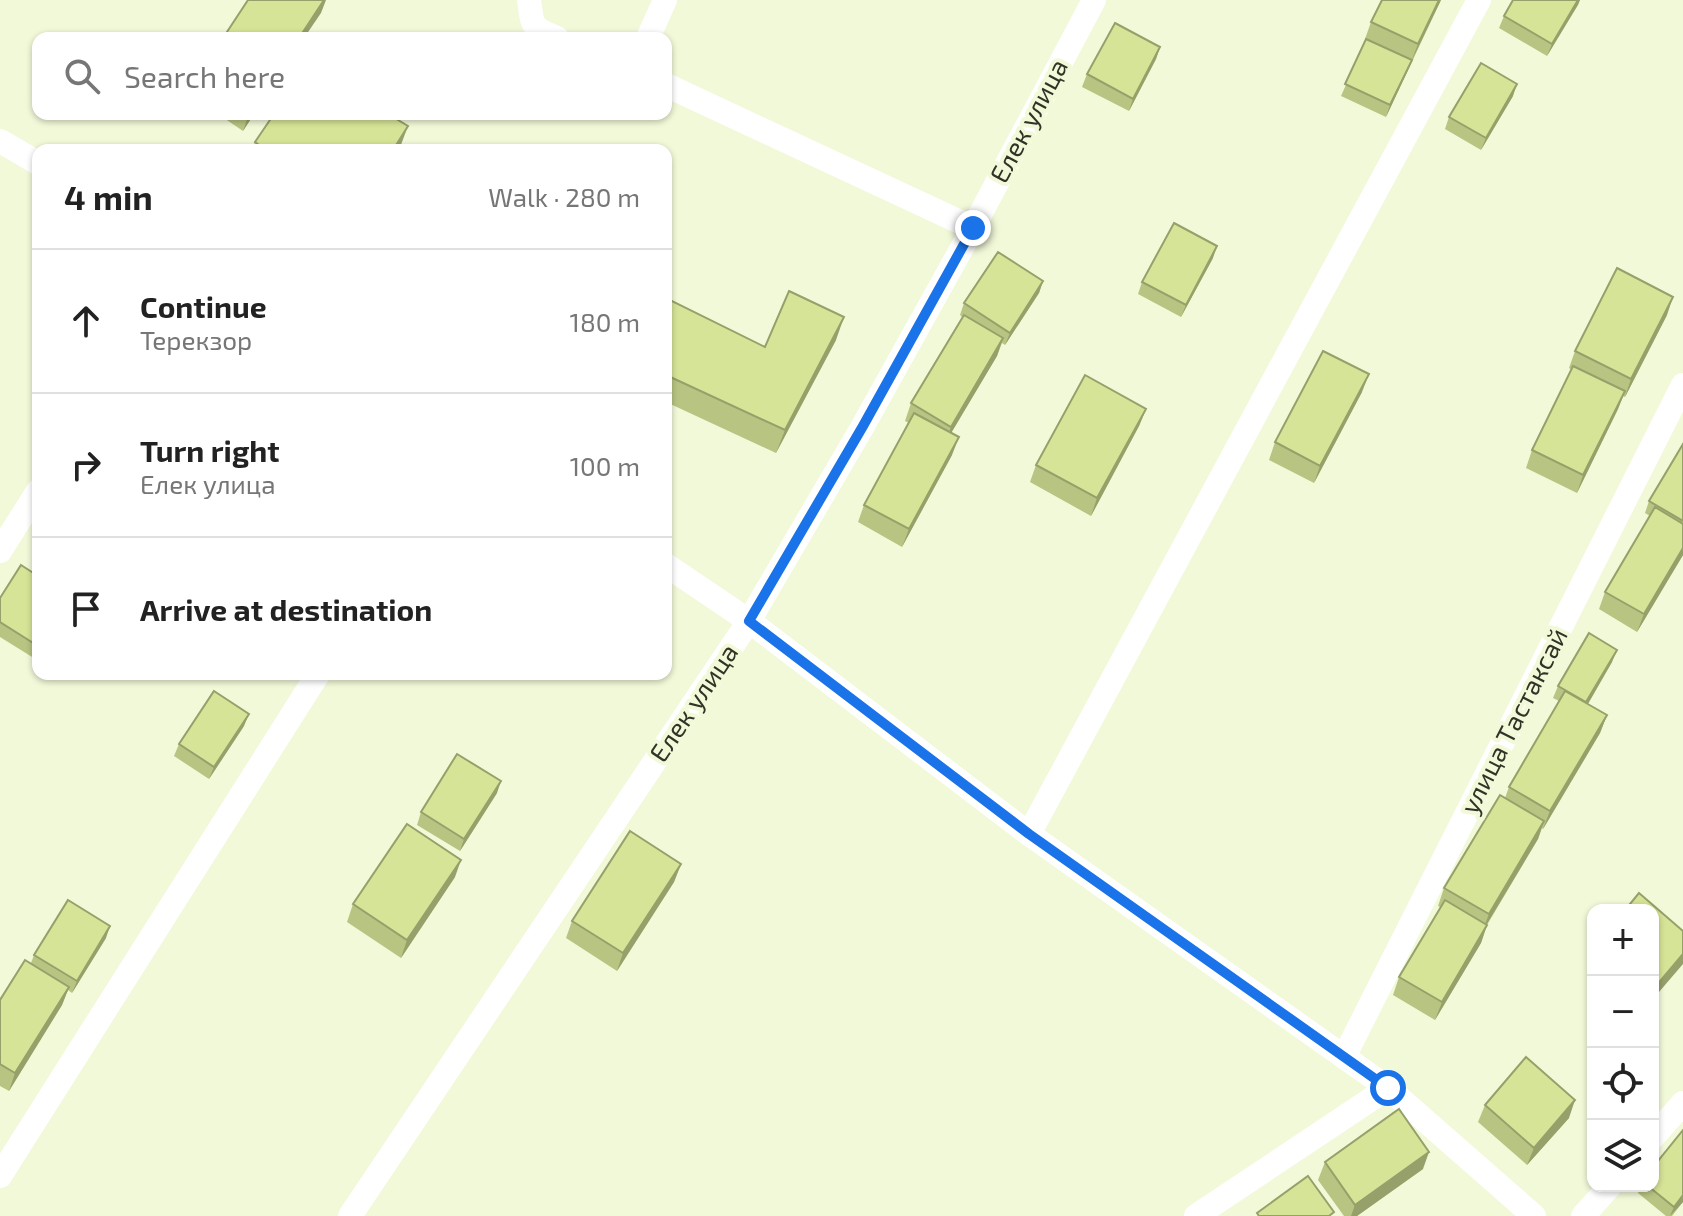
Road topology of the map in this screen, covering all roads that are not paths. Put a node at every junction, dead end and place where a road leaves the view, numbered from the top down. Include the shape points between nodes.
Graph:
1 (529, 0) edge
2 (665, 0) edge
3 (1094, 0) edge
4 (1479, 0) edge
5 (544, 32) edge
6 (651, 32) edge
7 (672, 88) edge
8 (0, 141) edge
9 (32, 160) edge
10 (973, 228) junction
11 (1683, 385) edge
12 (32, 500) edge
13 (0, 551) edge
14 (672, 569) edge
15 (749, 621) junction
16 (314, 680) edge
17 (1029, 834) junction
18 (1344, 1057) junction
19 (1388, 1088) junction
20 (1683, 1103) edge
21 (1659, 1130) edge
22 (0, 1176) edge
23 (1605, 1192) edge
24 (350, 1216) edge
25 (1196, 1216) edge
26 (1534, 1216) edge
27 (1583, 1216) edge

1 - 5 street via 533,23
2 - 6 street
3 - 10 street, Елек улица
4 - 17 street
7 - 10 street
8 - 9 street
10 - 15 street, Елек улица
11 - 18 street, улица Тастаксай
12 - 13 street
14 - 15 street
15 - 17 street
15 - 24 street, Елек улица
16 - 22 street
17 - 18 street
18 - 19 street
19 - 25 street
19 - 26 street
20 - 21 street
23 - 27 street

